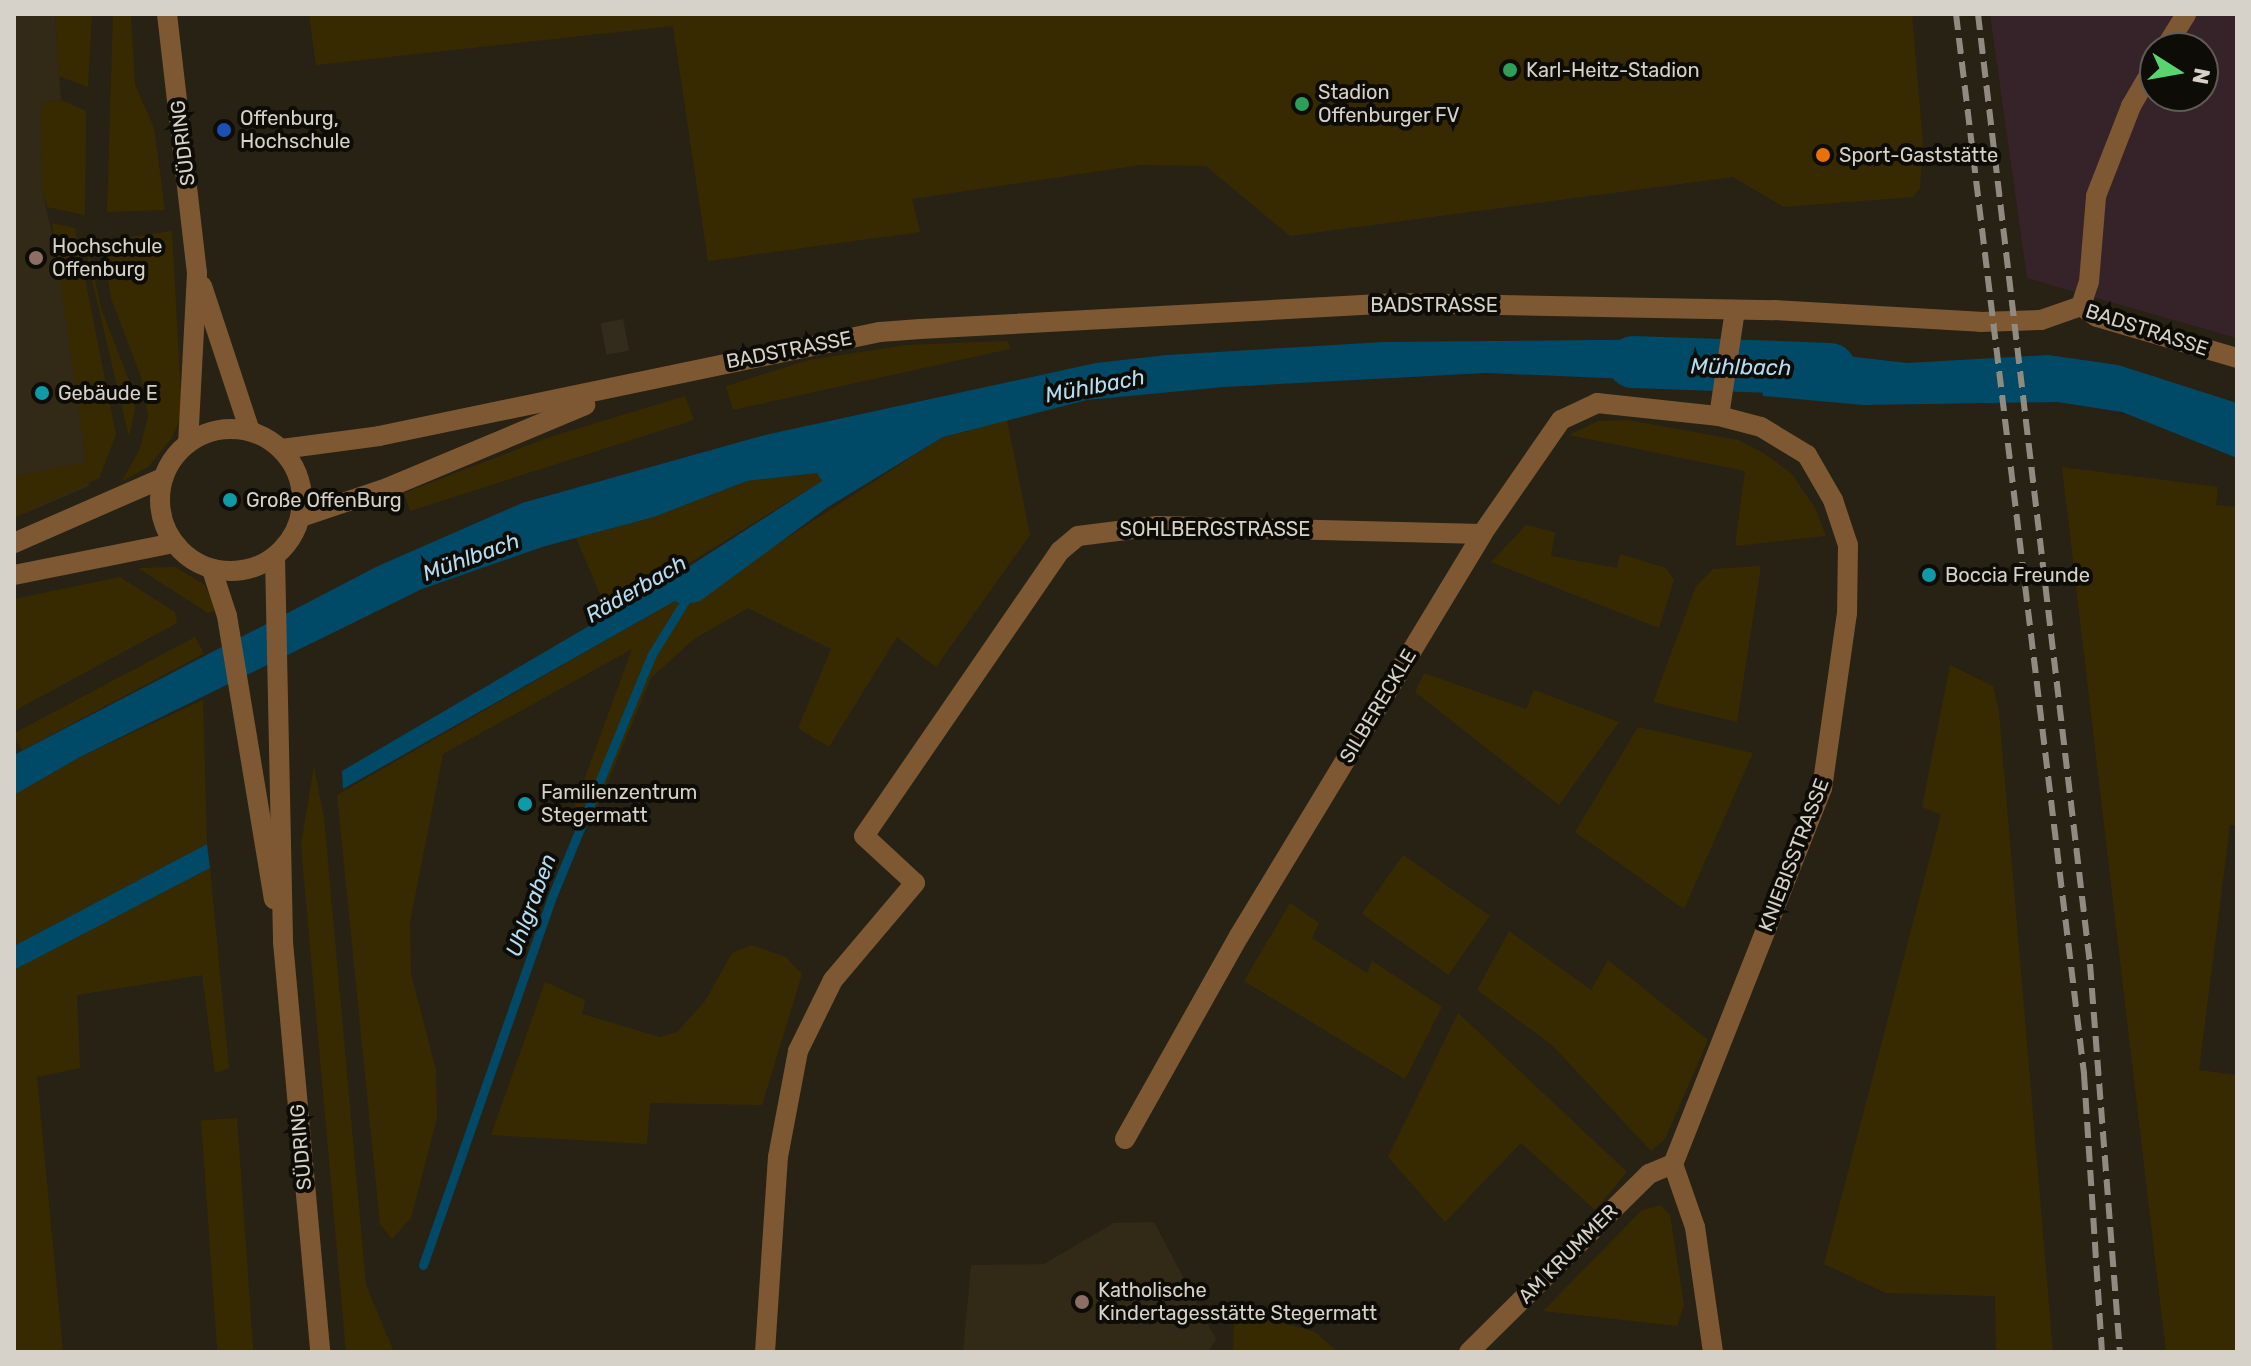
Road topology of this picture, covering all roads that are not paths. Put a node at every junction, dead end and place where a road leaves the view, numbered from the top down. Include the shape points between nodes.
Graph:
1 (167, 14) edge
2 (2186, 14) edge
3 (2175, 32) edge
4 (2139, 92) edge
5 (197, 273) junction
6 (2081, 306) junction
7 (1735, 310) junction
8 (2237, 358) edge
9 (626, 387) junction
10 (1720, 406) junction
11 (250, 431) junction
12 (188, 443) junction
13 (282, 449) junction
14 (163, 478) junction
15 (301, 517) junction
16 (1482, 534) junction
17 (14, 543) edge
18 (174, 543) junction
19 (275, 557) junction
20 (212, 570) junction
21 (14, 575) edge
22 (283, 942) junction
23 (1125, 1139) dead end
24 (1673, 1164) junction
25 (320, 1352) edge
26 (765, 1352) edge
27 (1469, 1352) edge
28 (1713, 1352) edge

1 - 5 street, SÜDRING
2 - 3 street
4 - 6 street via 2096,196 2089,282
5 - 11 street, SÜDRING
5 - 12 street, SÜDRING
6 - 7 street, BADSTRASSE via 2041,320 1980,322
6 - 8 street, BADSTRASSE via 2097,317
7 - 9 street, BADSTRASSE via 1398,303 920,329 880,332
7 - 10 street
9 - 13 street, BADSTRASSE via 379,436
9 - 15 street, BADSTRASSE via 387,488
10 - 16 street, SILBERECKLE via 1597,403 1577,409 1561,420
10 - 24 street, KNIEBISSTRASSE via 1807,455 1833,500 1848,545 1847,613 1842,679 1822,788
11 - 12 street via 218,430
11 - 13 street
12 - 14 street
13 - 15 street via 296,469 303,493
14 - 17 street
14 - 18 street via 163,523
15 - 19 street
16 - 23 street, SILBERECKLE via 1239,936
16 - 26 street, SOHLBERGSTRASSE via 1115,528 1078,536 1060,551 864,836 915,883 833,980 798,1051 778,1157
18 - 20 street
18 - 21 street
19 - 20 street via 245,571
19 - 22 street, SÜDRING
20 - 22 street, SÜDRING via 227,616
22 - 25 street, SÜDRING
24 - 27 street, AM KRUMMER via 1649,1174
24 - 28 street via 1695,1227

